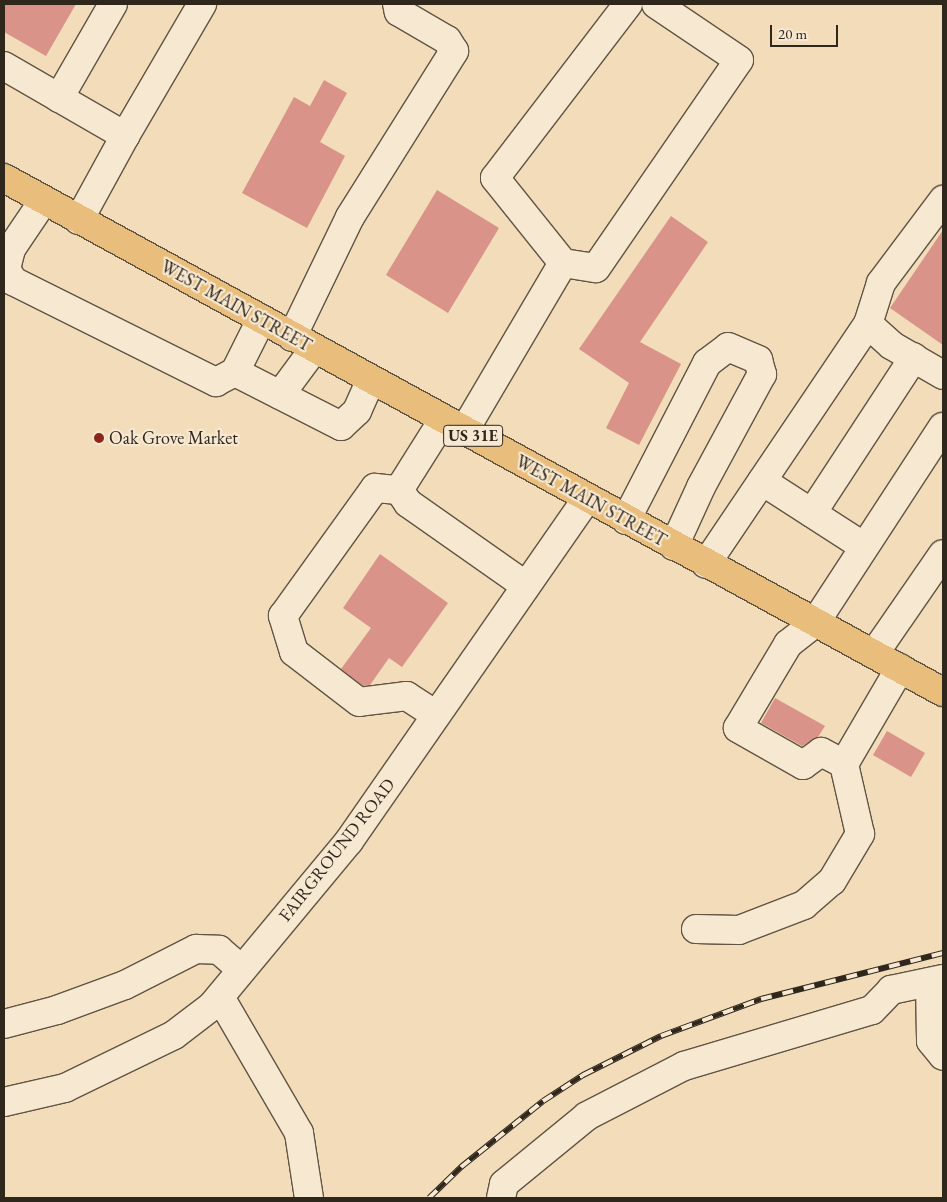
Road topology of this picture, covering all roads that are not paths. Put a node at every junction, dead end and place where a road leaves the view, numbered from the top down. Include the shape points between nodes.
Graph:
1 (113, 4) edge
2 (202, 4) edge
3 (397, 4) edge
4 (628, 4) edge
5 (656, 4) edge
6 (4, 66) edge
7 (60, 98) junction
8 (125, 136) junction
9 (4, 178) edge
10 (44, 200) junction
11 (943, 200) edge
12 (79, 220) junction
13 (563, 263) junction
14 (261, 320) junction
15 (868, 324) junction
16 (303, 343) junction
17 (914, 357) junction
18 (235, 372) junction
19 (943, 375) edge
20 (371, 380) junction
21 (280, 396) junction
22 (453, 426) junction
23 (943, 427) edge
24 (762, 481) junction
25 (387, 489) junction
26 (587, 499) junction
27 (812, 513) junction
28 (626, 520) junction
29 (674, 546) junction
30 (863, 546) junction
31 (943, 554) edge
32 (706, 564) junction
33 (526, 586) junction
34 (815, 623) junction
35 (874, 654) junction
36 (900, 668) junction
37 (943, 692) edge
38 (436, 715) junction
39 (844, 764) junction
40 (696, 929) dead end
41 (242, 970) junction
42 (937, 981) edge
43 (220, 998) junction
44 (4, 1024) edge
45 (943, 1056) edge
46 (4, 1102) edge
47 (309, 1198) edge
48 (501, 1198) edge

1 - 7 street
2 - 8 street
3 - 16 street via 399,12 447,40 454,51 350,217
4 - 13 street via 495,178
5 - 13 street via 739,60 596,268
6 - 7 street
7 - 8 street
8 - 12 street
9 - 10 main road, WEST MAIN STREET / US 31E
10 - 12 main road, WEST MAIN STREET / US 31E
10 - 18 street via 11,249 6,270 14,281 216,382
11 - 15 street via 880,282
12 - 14 main road, WEST MAIN STREET / US 31E
13 - 22 street
14 - 16 main road, WEST MAIN STREET / US 31E
14 - 18 street
15 - 17 street via 892,345
15 - 24 street
16 - 20 main road, WEST MAIN STREET / US 31E
16 - 21 street
17 - 19 street
17 - 27 street
18 - 21 street
20 - 21 street via 357,411 341,426
20 - 22 main road, WEST MAIN STREET / US 31E
22 - 25 street
22 - 26 main road, WEST MAIN STREET / US 31E
23 - 30 street
24 - 27 street
24 - 32 street
25 - 33 street
25 - 38 street via 283,616 294,652 359,702 407,696
26 - 28 main road, WEST MAIN STREET / US 31E
26 - 33 street, FAIRGROUND ROAD
27 - 30 street
28 - 29 main road, WEST MAIN STREET / US 31E
28 - 29 street via 707,362 728,347 758,360 762,374 701,487
29 - 32 main road, WEST MAIN STREET / US 31E
30 - 34 street
31 - 35 street
32 - 34 main road, WEST MAIN STREET / US 31E
33 - 38 street, FAIRGROUND ROAD
34 - 35 main road, WEST MAIN STREET / US 31E
34 - 39 street via 788,644 738,728 803,765 821,752
35 - 36 main road, WEST MAIN STREET / US 31E
36 - 37 main road, WEST MAIN STREET / US 31E
36 - 39 street
38 - 41 street, FAIRGROUND ROAD via 349,841
39 - 40 street via 860,834 832,881 804,905 739,930
41 - 43 street, FAIRGROUND ROAD
41 - 44 street via 219,950 196,949 126,985 57,1010
42 - 45 street via 931,1041
42 - 48 street via 891,990 872,1010 684,1066 587,1116 504,1184
43 - 46 street, FAIRGROUND ROAD via 174,1035 140,1052 65,1088
43 - 47 street via 299,1133

